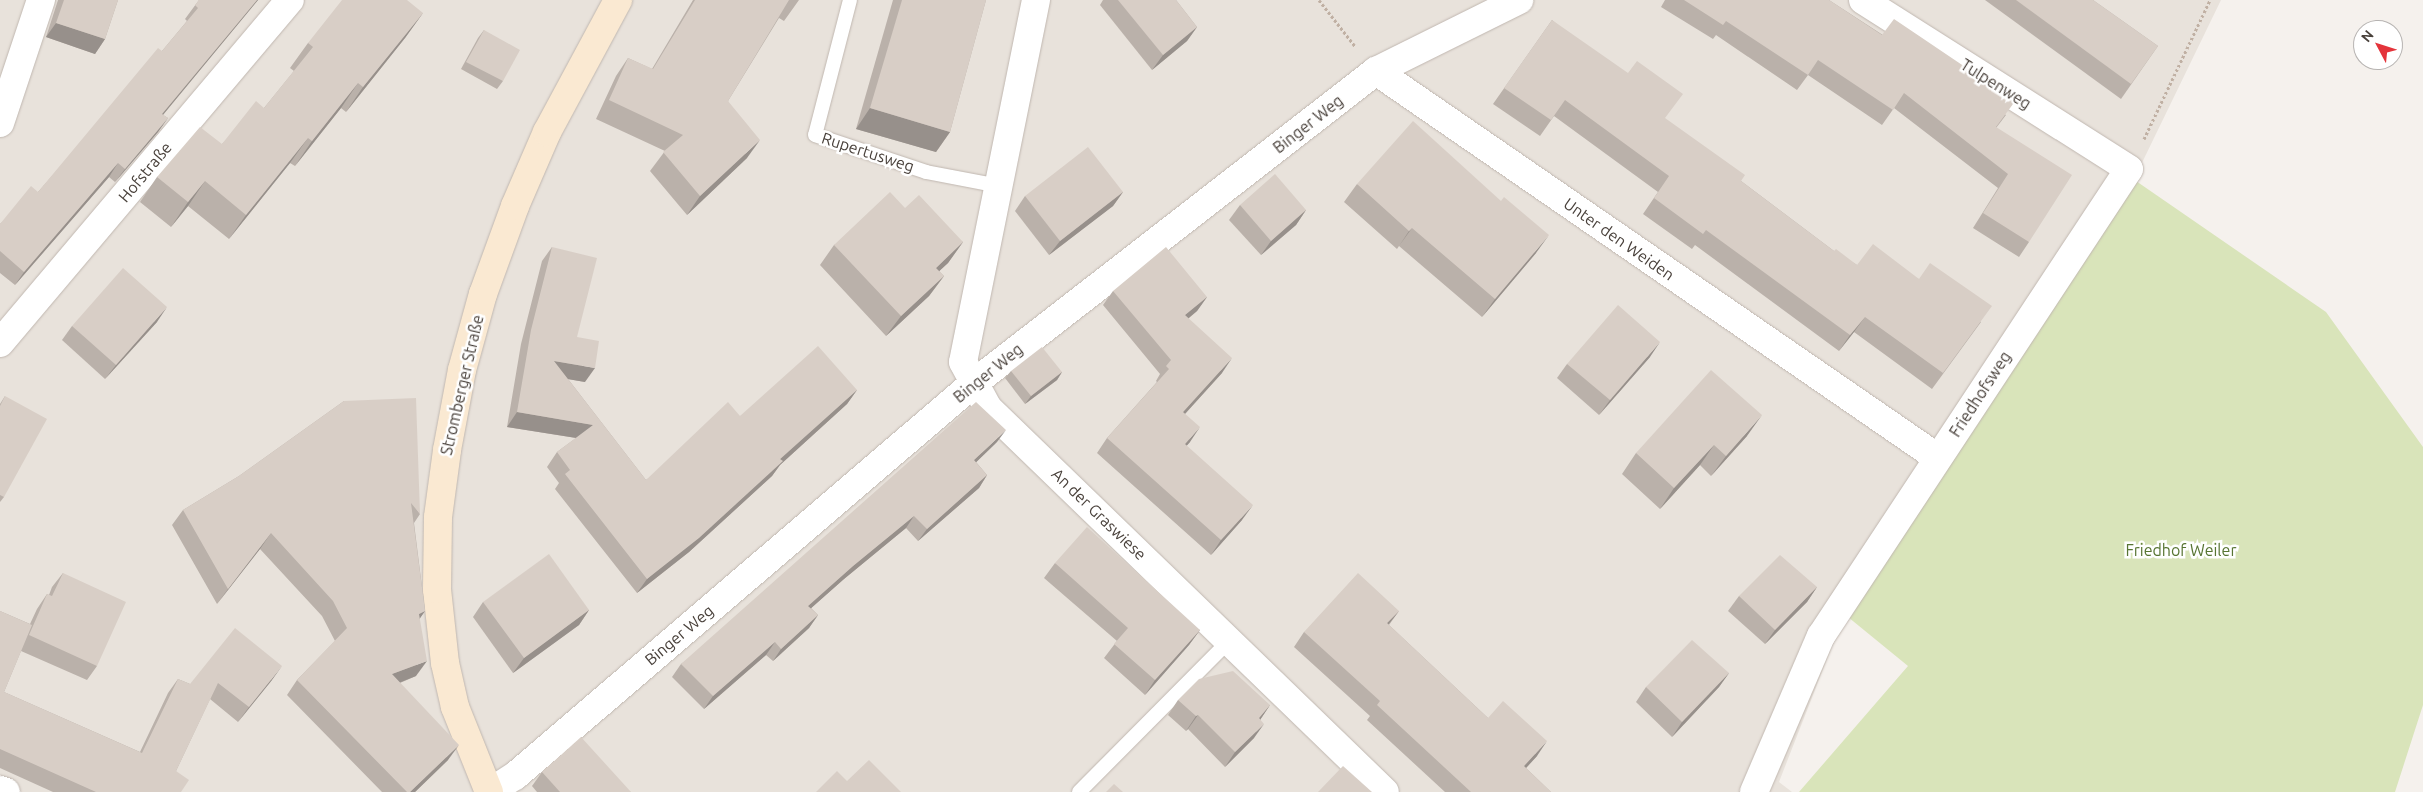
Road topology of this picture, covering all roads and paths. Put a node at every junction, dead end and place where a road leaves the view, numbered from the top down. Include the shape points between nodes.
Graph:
1 (41, 0) edge
2 (290, 0) edge
3 (618, 0) edge
4 (850, 0) edge
5 (1036, 0) edge
6 (1319, 0) edge
7 (1519, 0) edge
8 (1863, 0) edge
9 (2210, 0) edge
10 (1376, 71) junction
11 (0, 123) edge
12 (2129, 169) junction
13 (999, 186) junction
14 (0, 343) edge
15 (974, 383) junction
16 (1938, 458) junction
17 (1231, 639) junction
18 (0, 790) edge
19 (1755, 791) edge
20 (6, 792) edge
21 (489, 792) edge
22 (1079, 792) edge
23 (1385, 792) edge

1 - 11 street
2 - 14 street, Hofstraße
3 - 21 main road, Stromberger Straße via 547,132 515,206 462,370 447,450 438,526 437,589 445,663 455,707
4 - 13 lane, Rupertusweg via 815,135 926,172
5 - 13 street
6 - 10 path
7 - 10 street, Binger Weg
8 - 12 street, Tulpenweg
9 - 12 path
10 - 15 street, Binger Weg
10 - 16 street, Unter den Weiden
12 - 16 street, Friedhofsweg
13 - 15 street via 963,362
15 - 17 street, An der Graswiese via 988,408
15 - 21 street, Binger Weg via 515,776
16 - 19 street, Friedhofsweg via 1821,636
17 - 22 lane
17 - 23 street, An der Graswiese
18 - 20 street

